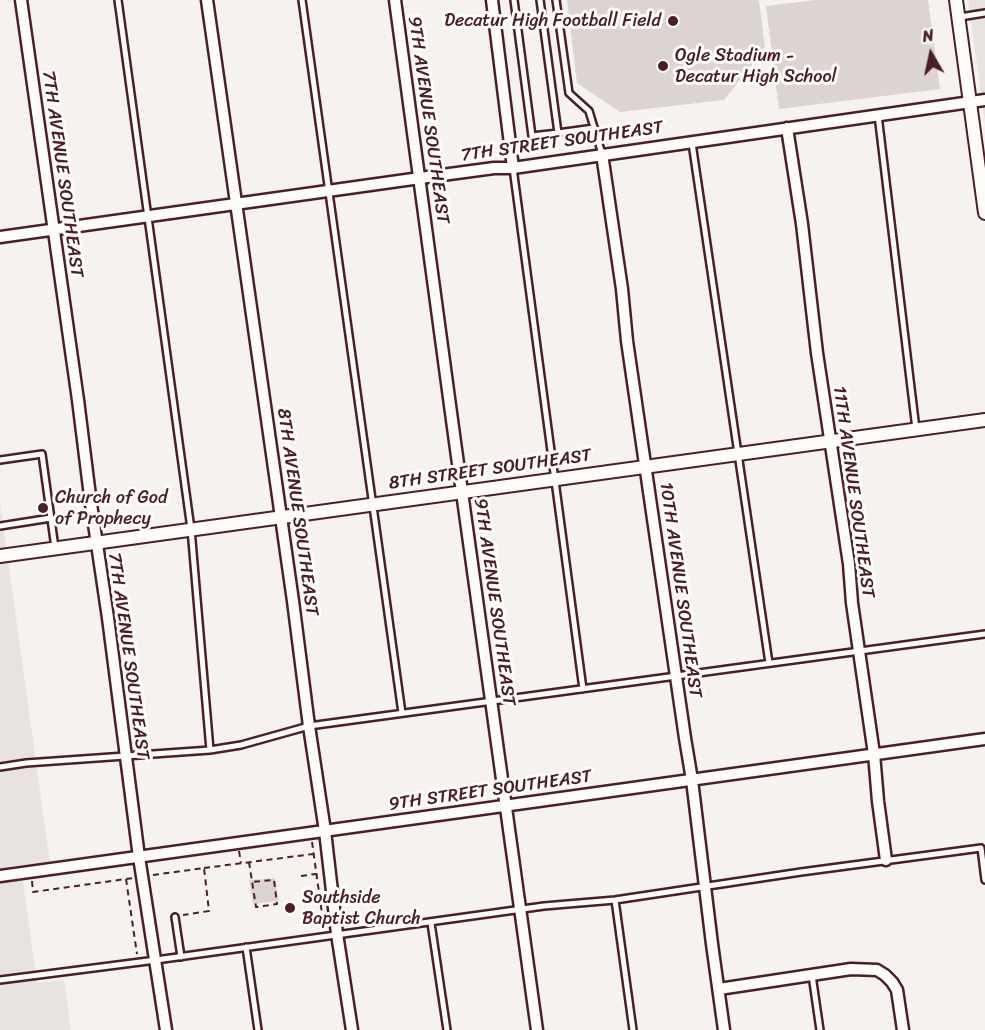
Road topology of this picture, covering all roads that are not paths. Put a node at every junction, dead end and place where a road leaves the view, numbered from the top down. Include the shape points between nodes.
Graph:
1 (21, 0) edge
2 (118, 0) edge
3 (207, 0) edge
4 (302, 0) edge
5 (395, 0) edge
6 (492, 0) edge
7 (514, 0) edge
8 (540, 0) edge
9 (556, 0) edge
10 (956, 0) edge
11 (985, 13) edge
12 (958, 17) junction
13 (985, 100) edge
14 (970, 103) junction
15 (878, 115) junction
16 (594, 128) junction
17 (787, 128) junction
18 (558, 133) junction
19 (692, 142) junction
20 (602, 154) junction
21 (513, 168) junction
22 (420, 178) junction
23 (329, 191) junction
24 (984, 195) edge
25 (237, 204) junction
26 (985, 213) edge
27 (147, 217) junction
28 (53, 229) junction
29 (0, 237) edge
30 (985, 420) edge
31 (916, 429) junction
32 (830, 441) junction
33 (739, 453) junction
34 (0, 460) edge
35 (645, 466) junction
36 (555, 479) junction
37 (462, 492) junction
38 (372, 504) junction
39 (281, 517) junction
40 (51, 518) junction
41 (0, 526) edge
42 (191, 529) junction
43 (96, 542) junction
44 (55, 548) junction
45 (0, 556) edge
46 (985, 634) edge
47 (859, 651) junction
48 (769, 663) junction
49 (676, 676) junction
50 (583, 689) junction
51 (491, 701) junction
52 (402, 713) junction
53 (309, 726) junction
54 (985, 739) edge
55 (210, 750) junction
56 (874, 754) junction
57 (125, 755) junction
58 (0, 767) edge
59 (692, 780) junction
60 (506, 806) junction
61 (325, 831) junction
62 (139, 856) junction
63 (886, 860) junction
64 (0, 876) edge
65 (985, 880) edge
66 (705, 887) junction
67 (615, 900) junction
68 (521, 910) junction
69 (175, 917) road end
70 (431, 923) junction
71 (337, 934) junction
72 (246, 947) junction
73 (181, 957) junction
74 (156, 960) junction
75 (812, 975) junction
76 (0, 980) edge
77 (719, 989) junction
78 (166, 1030) edge
79 (258, 1030) edge
80 (352, 1030) edge
81 (447, 1030) edge
82 (537, 1030) edge
83 (633, 1030) edge
84 (724, 1030) edge
85 (820, 1030) edge
86 (903, 1030) edge

1 - 28 street, 7TH AVENUE SOUTHEAST
2 - 27 lane
3 - 25 street, 8TH AVENUE SOUTHEAST
4 - 23 lane
5 - 22 street, 9TH AVENUE SOUTHEAST
6 - 21 street
7 - 18 lane via 532,136
8 - 18 lane
9 - 16 lane via 569,93 588,111
10 - 12 street
11 - 12 lane
12 - 14 street
13 - 14 street, 7TH STREET SOUTHEAST
14 - 15 street, 7TH STREET SOUTHEAST
14 - 24 street
15 - 17 street, 7TH STREET SOUTHEAST
15 - 31 lane
16 - 18 lane
16 - 20 lane
17 - 19 street, 7TH STREET SOUTHEAST
17 - 32 street, 11TH AVENUE SOUTHEAST
19 - 20 street, 7TH STREET SOUTHEAST
19 - 33 lane
20 - 21 street, 7TH STREET SOUTHEAST
20 - 35 street, 10TH AVENUE SOUTHEAST
21 - 22 street, 7TH STREET SOUTHEAST
21 - 36 lane
22 - 23 street, 7TH STREET SOUTHEAST
22 - 37 street, 9TH AVENUE SOUTHEAST
23 - 25 street, 7TH STREET SOUTHEAST
23 - 38 lane
24 - 26 street
25 - 27 street, 7TH STREET SOUTHEAST
25 - 39 street, 8TH AVENUE SOUTHEAST
27 - 28 street, 7TH STREET SOUTHEAST
27 - 42 lane
28 - 29 street, 7TH STREET SOUTHEAST
28 - 43 street, 7TH AVENUE SOUTHEAST
30 - 31 street, 8TH STREET SOUTHEAST
31 - 32 street, 8TH STREET SOUTHEAST
32 - 33 street, 8TH STREET SOUTHEAST
32 - 47 street, 11TH AVENUE SOUTHEAST
33 - 35 street, 8TH STREET SOUTHEAST
33 - 48 lane
34 - 40 lane via 42,454
35 - 36 street, 8TH STREET SOUTHEAST
35 - 49 street, 10TH AVENUE SOUTHEAST
36 - 37 street, 8TH STREET SOUTHEAST
36 - 50 lane
37 - 38 street, 8TH STREET SOUTHEAST
37 - 51 street, 9TH AVENUE SOUTHEAST
38 - 39 street, 8TH STREET SOUTHEAST
38 - 52 lane
39 - 42 street, 8TH STREET SOUTHEAST
39 - 53 street, 8TH AVENUE SOUTHEAST
40 - 41 lane
40 - 44 lane
42 - 43 street, 8TH STREET SOUTHEAST
42 - 55 lane
43 - 44 street, 8TH STREET SOUTHEAST
43 - 57 street, 7TH AVENUE SOUTHEAST
44 - 45 street, 8TH STREET SOUTHEAST
46 - 47 lane
47 - 48 lane
47 - 56 street, 11TH AVENUE SOUTHEAST
48 - 49 lane
49 - 50 lane
49 - 59 street, 10TH AVENUE SOUTHEAST
50 - 51 lane
51 - 52 lane
51 - 60 street, 9TH AVENUE SOUTHEAST
52 - 53 lane
53 - 55 lane
53 - 61 street, 8TH AVENUE SOUTHEAST
54 - 56 street, 9TH STREET SOUTHEAST
55 - 57 lane
56 - 59 street, 9TH STREET SOUTHEAST
56 - 63 street, 11TH AVENUE SOUTHEAST
57 - 58 lane
57 - 62 street, 7TH AVENUE SOUTHEAST
59 - 60 street, 9TH STREET SOUTHEAST
59 - 66 street, 10TH AVENUE SOUTHEAST
60 - 61 street, 9TH STREET SOUTHEAST
60 - 68 street, 9TH AVENUE SOUTHEAST
61 - 62 street, 9TH STREET SOUTHEAST
61 - 71 street, 8TH AVENUE SOUTHEAST
62 - 64 street, 9TH STREET SOUTHEAST
62 - 74 street, 7TH AVENUE SOUTHEAST
63 - 65 lane via 981,848
63 - 66 lane
66 - 67 lane
66 - 77 street, 10TH AVENUE SOUTHEAST
67 - 68 lane
67 - 83 lane
68 - 70 lane
68 - 82 street, 9TH AVENUE SOUTHEAST
69 - 73 lane
70 - 71 lane
70 - 81 lane
71 - 72 lane
71 - 80 street, 8TH AVENUE SOUTHEAST
72 - 73 lane
72 - 79 lane
73 - 74 lane
74 - 76 lane
74 - 78 street, 7TH AVENUE SOUTHEAST
75 - 77 street
75 - 85 lane
75 - 86 street via 877,970 897,990
77 - 84 street, 10TH AVENUE SOUTHEAST

